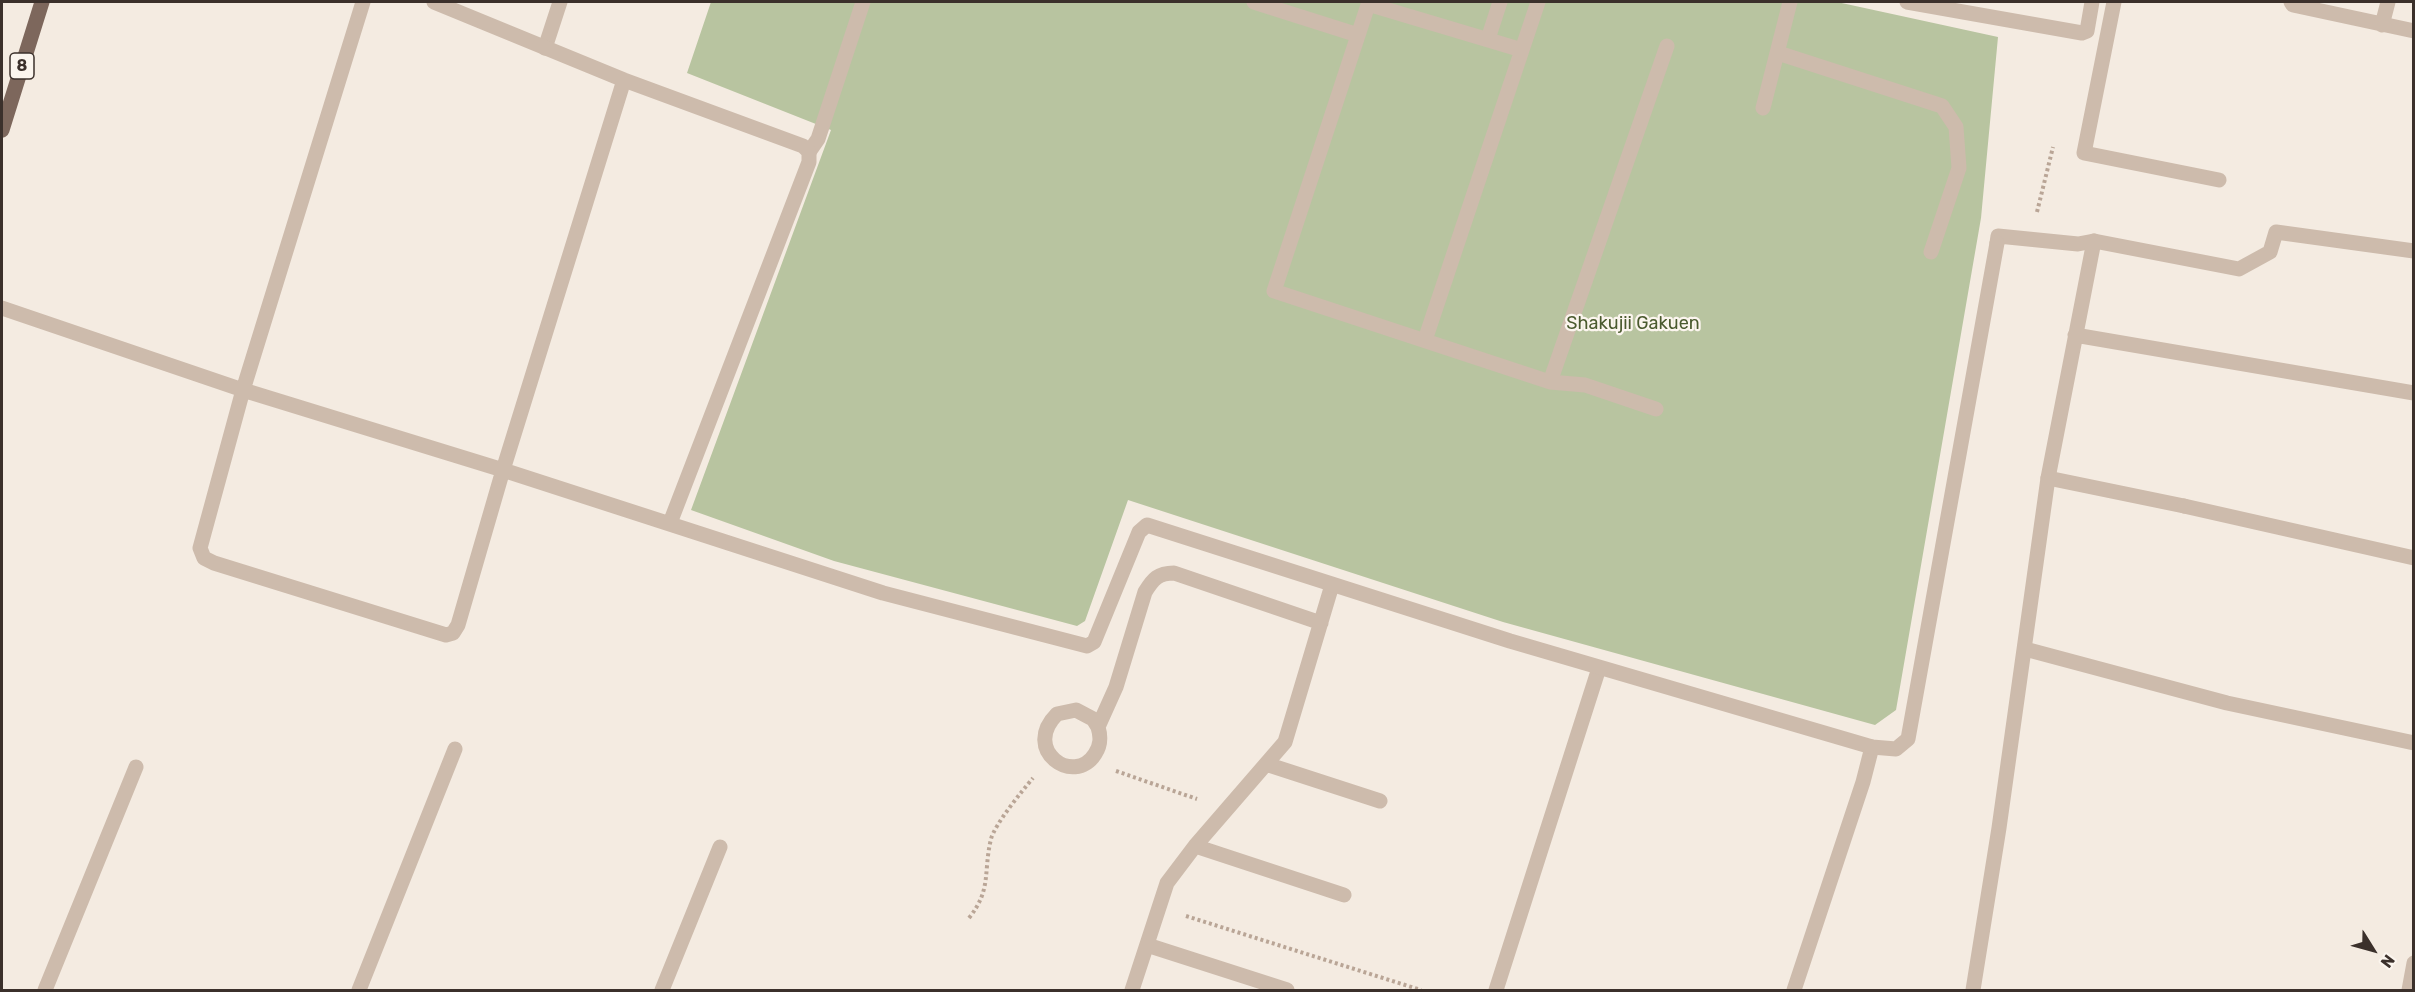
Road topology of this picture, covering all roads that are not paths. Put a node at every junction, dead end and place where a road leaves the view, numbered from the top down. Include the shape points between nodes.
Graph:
1 (42, 2) edge
2 (363, 2) edge
3 (434, 2) edge
4 (561, 2) edge
5 (863, 2) edge
6 (1254, 2) edge
7 (1500, 2) edge
8 (1538, 2) edge
9 (1790, 2) edge
10 (1907, 2) edge
11 (2092, 2) edge
12 (2114, 2) edge
13 (2290, 2) edge
14 (2388, 2) edge
15 (1369, 3) edge
16 (2382, 25) junction
17 (2414, 31) edge
18 (1358, 35) junction
19 (1488, 39) junction
20 (1667, 46) dead end
21 (545, 48) junction
22 (1522, 50) junction
23 (1778, 52) junction
24 (624, 80) junction
25 (7, 94) edge
26 (1762, 108) dead end
27 (2, 130) edge
28 (809, 152) junction
29 (2219, 180) dead end
30 (2094, 241) junction
31 (2414, 251) edge
32 (1931, 252) dead end
33 (2, 308) edge
34 (2075, 335) junction
35 (1425, 340) junction
36 (1550, 382) junction
37 (243, 390) junction
38 (2414, 393) edge
39 (1656, 409) dead end
40 (503, 470) junction
41 (2048, 478) junction
42 (670, 523) junction
43 (2414, 558) edge
44 (1332, 585) junction
45 (1321, 623) junction
46 (2025, 649) junction
47 (1599, 668) junction
48 (1098, 727) junction
49 (2414, 743) edge
50 (1872, 747) junction
51 (455, 749) dead end
52 (1266, 764) junction
53 (136, 767) dead end
54 (1380, 801) dead end
55 (1195, 846) junction
56 (720, 848) dead end
57 (1344, 895) dead end
58 (1147, 945) junction
59 (2414, 963) edge
60 (45, 990) edge
61 (359, 990) edge
62 (662, 990) edge
63 (1132, 990) edge
64 (1287, 990) edge
65 (1496, 990) edge
66 (1794, 990) edge
67 (1973, 990) edge
68 (2409, 990) edge

1 - 25 main road, 8
2 - 37 street
3 - 21 street
4 - 21 street
5 - 28 street via 818,139
6 - 18 street
7 - 19 street
8 - 22 street
9 - 23 street
10 - 11 street via 2082,33 2087,31
12 - 29 street via 2084,153
13 - 16 street
14 - 16 street
15 - 18 street
15 - 19 street
16 - 17 street
18 - 35 street via 1274,291
19 - 22 street
20 - 36 street
21 - 24 street
22 - 35 street
23 - 26 street
23 - 32 street via 1942,106 1956,128 1959,168
24 - 28 street via 803,146
24 - 40 street
25 - 27 main road, 8
28 - 42 street via 809,162
30 - 31 street via 2239,268 2270,252 2276,232
30 - 34 street
30 - 50 street via 2078,244 1998,236 1908,739 1896,749
33 - 37 street
34 - 38 street
34 - 41 street
35 - 36 street
36 - 39 street via 1585,385
37 - 40 street
37 - 40 street via 200,548 204,558 245,573 453,633
40 - 42 street
41 - 43 street
41 - 46 street
42 - 44 street via 883,593 1087,646 1094,642 1139,532 1147,525
44 - 45 street
44 - 47 street
45 - 48 street via 1174,573 1163,573 1153,579 1145,592 1116,687
45 - 52 street via 1285,742
46 - 49 street via 2227,703
46 - 67 street
47 - 50 street
47 - 65 street
48 - 48 street via 1100,744 1091,759 1075,767 1051,757 1044,738 1057,714 1076,710 1093,719
50 - 66 street
51 - 61 street
52 - 54 street
52 - 55 street
53 - 60 street
55 - 57 street
55 - 58 street via 1167,883
56 - 62 street
58 - 63 street
58 - 64 street
59 - 68 street

